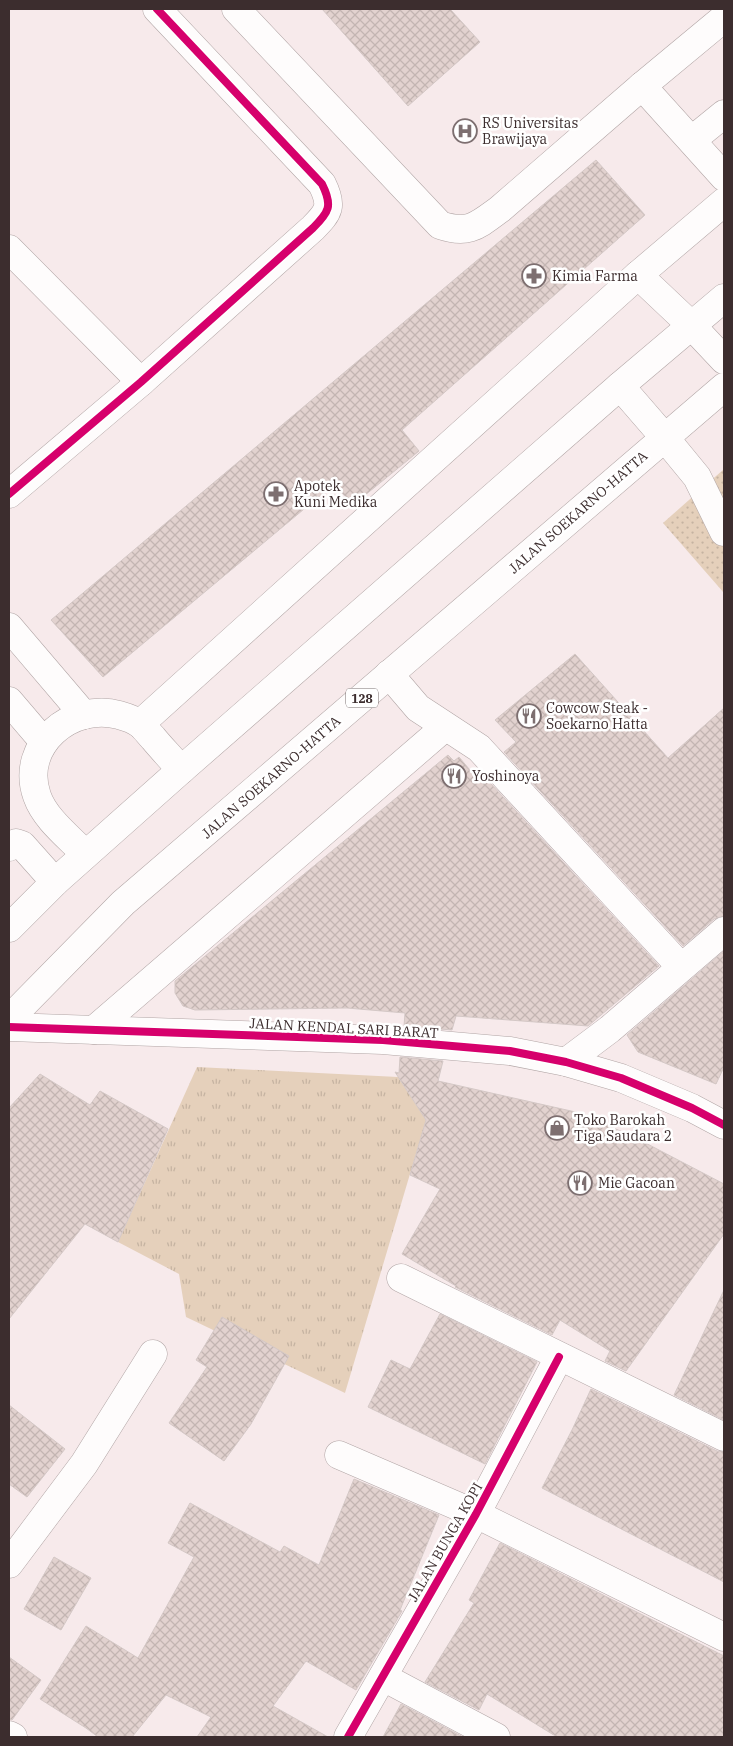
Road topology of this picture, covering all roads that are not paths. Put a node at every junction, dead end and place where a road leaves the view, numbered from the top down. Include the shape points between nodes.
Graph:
1 (158, 9) edge
2 (236, 9) edge
3 (724, 18) edge
4 (642, 86) junction
5 (724, 114) edge
6 (692, 140) junction
7 (724, 177) edge
8 (724, 202) edge
9 (9, 249) edge
10 (638, 275) junction
11 (724, 298) edge
12 (692, 326) junction
13 (724, 360) edge
14 (141, 382) junction
15 (620, 386) junction
16 (724, 387) edge
17 (664, 438) junction
18 (9, 494) edge
19 (724, 532) edge
20 (9, 627) edge
21 (389, 674) junction
22 (9, 701) edge
23 (84, 715) junction
24 (140, 724) junction
25 (445, 727) junction
26 (44, 742) junction
27 (181, 770) junction
28 (9, 847) edge
29 (85, 854) junction
30 (55, 882) junction
31 (13, 916) edge
32 (724, 931) edge
33 (681, 967) junction
34 (9, 1019) edge
35 (9, 1027) edge
36 (94, 1030) junction
37 (566, 1062) junction
38 (724, 1125) edge
39 (401, 1278) dead end
40 (153, 1354) dead end
41 (558, 1357) junction
42 (724, 1437) edge
43 (339, 1455) dead end
44 (476, 1514) junction
45 (9, 1564) edge
46 (724, 1637) edge
47 (383, 1677) junction
48 (9, 1735) edge
49 (13, 1737) edge
50 (348, 1737) edge
51 (496, 1737) edge

1 - 14 street via 322,184 329,201 326,214 313,228
2 - 4 street via 440,225 458,231 470,228 500,209
3 - 4 street
4 - 6 street
5 - 6 street
6 - 7 street
8 - 10 street
9 - 14 street
10 - 12 street
10 - 24 street
11 - 12 street
12 - 13 street
12 - 15 street
14 - 18 street
15 - 17 street
15 - 27 street
16 - 17 street, JALAN SOEKARNO-HATTA / 128
17 - 19 street via 697,478
17 - 21 street, JALAN SOEKARNO-HATTA / 128
20 - 23 street
21 - 25 street via 418,708
21 - 34 street, JALAN SOEKARNO-HATTA / 128 via 124,903
22 - 26 street
23 - 24 street via 114,714
23 - 26 street via 69,720
24 - 27 street
25 - 33 street via 479,748
25 - 36 street
26 - 29 street via 35,768 37,796 46,814
27 - 29 street
28 - 30 street via 16,843 22,845
29 - 30 street
30 - 31 street
32 - 33 street
33 - 37 street via 610,1029
35 - 36 street, JALAN KENDAL SARI BARAT
36 - 37 street, JALAN KENDAL SARI BARAT via 383,1040 510,1051
37 - 38 street, JALAN KENDAL SARI BARAT via 621,1078
39 - 41 street
40 - 45 street via 84,1464
41 - 42 street
41 - 44 street, JALAN BUNGA KOPI
43 - 44 street
44 - 46 street
44 - 47 street, JALAN BUNGA KOPI
47 - 50 street, JALAN BUNGA KOPI
47 - 51 street
48 - 49 street

